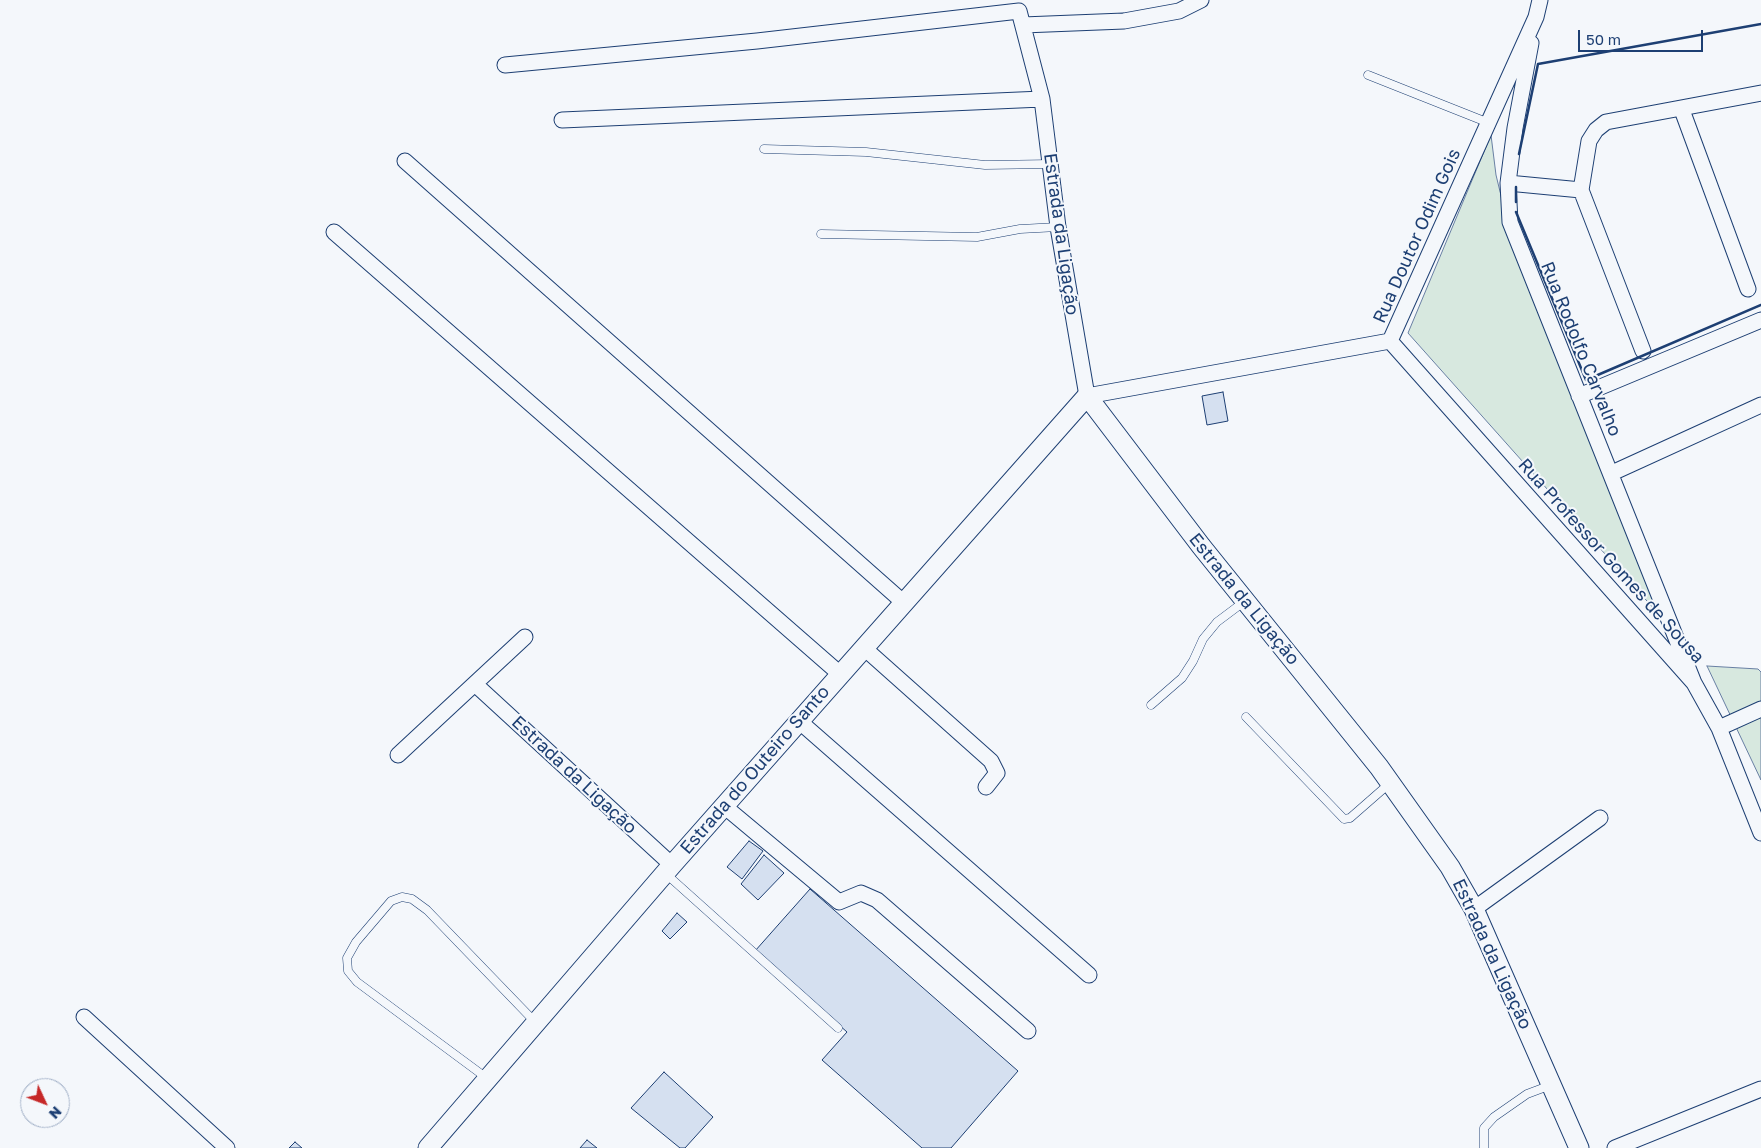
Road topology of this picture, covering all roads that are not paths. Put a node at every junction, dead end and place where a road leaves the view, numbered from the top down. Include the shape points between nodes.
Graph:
1 (1201, 0) edge
2 (1540, 0) edge
3 (1019, 12) edge
4 (1536, 17) junction
5 (505, 65) dead end
6 (1368, 75) dead end
7 (1761, 93) edge
8 (1042, 99) junction
9 (1682, 110) junction
10 (562, 120) dead end
11 (1488, 124) junction
12 (764, 150) dead end
13 (405, 161) dead end
14 (1051, 164) junction
15 (1508, 183) junction
16 (1580, 190) junction
17 (1058, 227) junction
18 (334, 232) dead end
19 (820, 234) dead end
20 (1748, 289) dead end
21 (1761, 320) edge
22 (1390, 341) junction
23 (1643, 350) dead end
24 (1087, 396) junction
25 (1580, 396) junction
26 (1761, 405) edge
27 (1612, 472) junction
28 (1245, 601) junction
29 (903, 602) junction
30 (525, 637) dead end
31 (863, 647) junction
32 (840, 674) junction
33 (1694, 682) junction
34 (476, 685) junction
35 (1151, 705) dead end
36 (1761, 709) edge
37 (1246, 717) dead end
38 (799, 720) junction
39 (1718, 728) junction
40 (398, 755) dead end
41 (1390, 783) junction
42 (986, 787) dead end
43 (724, 806) junction
44 (1600, 818) dead end
45 (1761, 833) edge
46 (669, 869) junction
47 (1474, 909) junction
48 (1089, 975) dead end
49 (84, 1017) dead end
50 (536, 1023) junction
51 (838, 1028) dead end
52 (1028, 1031) dead end
53 (488, 1079) junction
54 (1551, 1085) junction
55 (1761, 1089) edge
56 (227, 1148) edge
57 (428, 1148) edge
58 (1484, 1148) edge
59 (1579, 1148) edge
60 (1615, 1148) edge

1 - 3 street via 1179,11 1124,22
2 - 4 street, Rua Doutor Odim Gois
3 - 5 street
3 - 8 street, Estrada da Ligação
4 - 11 street, Rua Doutor Odim Gois
4 - 15 street, Rua Rodolfo Carvalho
6 - 11 lane
7 - 9 street
8 - 10 street
8 - 14 street, Estrada da Ligação
9 - 16 street via 1606,122 1589,141
9 - 20 street
11 - 22 street, Rua Doutor Odim Gois
12 - 14 lane via 866,152 985,165
13 - 29 street
14 - 17 street, Estrada da Ligação
15 - 16 street
15 - 25 street, Rua Rodolfo Carvalho via 1510,222
16 - 23 street
17 - 19 lane via 977,236
17 - 24 street, Estrada da Ligação
18 - 32 street
21 - 25 street
22 - 24 street, Rua Doutor Odim Gois
22 - 33 street, Rua Professor Gomes de Sousa
24 - 28 street, Estrada da Ligação
24 - 29 street, Estrada do Outeiro Santo
25 - 27 street, Rua Rodolfo Carvalho
26 - 27 street
27 - 33 street, Rua Rodolfo Carvalho
28 - 35 lane via 1217,622 1203,639 1182,678
28 - 41 street, Estrada da Ligação
29 - 31 street, Estrada do Outeiro Santo
30 - 34 street
31 - 32 street, Estrada do Outeiro Santo
31 - 42 street via 991,761 997,772
32 - 38 street, Estrada do Outeiro Santo
33 - 39 street, Rua Professor Gomes de Sousa
34 - 40 street
34 - 46 street, Estrada da Ligação
36 - 39 street
37 - 41 lane via 1344,819 1350,818
38 - 43 street, Estrada do Outeiro Santo
38 - 48 street
39 - 45 street, Rua Professor Gomes de Sousa
41 - 47 street, Estrada da Ligação via 1450,867
43 - 46 street, Estrada do Outeiro Santo
43 - 52 street via 839,902 860,893 877,900
44 - 47 street
46 - 50 street, Estrada do Outeiro Santo
46 - 51 lane
47 - 54 street, Estrada da Ligação
49 - 56 street
50 - 53 street, Estrada do Outeiro Santo
50 - 53 lane via 427,910 412,899 402,897 391,901 356,942 347,958 348,971 356,982
53 - 57 street, Estrada do Outeiro Santo
54 - 58 lane via 1527,1094 1494,1117 1484,1128
54 - 59 street, Estrada da Ligação
55 - 60 street

